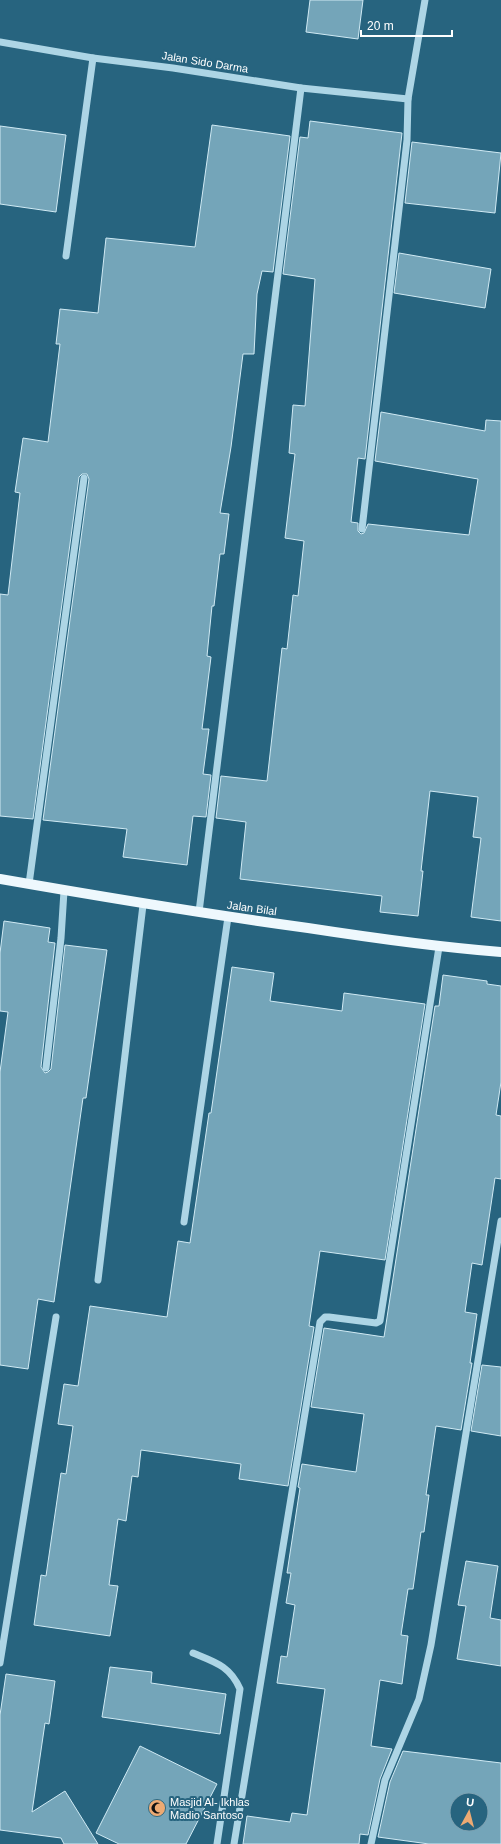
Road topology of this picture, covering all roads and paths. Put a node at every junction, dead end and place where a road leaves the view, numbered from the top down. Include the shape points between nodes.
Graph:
1 (425, 0) edge
2 (0, 42) edge
3 (92, 58) junction
4 (301, 88) junction
5 (408, 99) junction
6 (66, 256) dead end
7 (84, 478) dead end
8 (362, 529) dead end
9 (0, 879) edge
10 (29, 884) junction
11 (64, 891) junction
12 (143, 904) junction
13 (199, 912) junction
14 (228, 917) junction
15 (439, 947) junction
16 (501, 952) edge
17 (46, 1068) dead end
18 (501, 1221) edge
19 (184, 1222) dead end
20 (98, 1280) dead end
21 (56, 1317) dead end
22 (193, 1653) dead end
23 (0, 1663) edge
24 (217, 1844) edge
25 (234, 1844) edge
26 (371, 1844) edge

1 - 5 street
2 - 3 street, Jalan Sido Darma
3 - 4 street, Jalan Sido Darma
3 - 6 street
4 - 5 street, Jalan Sido Darma
4 - 13 street
5 - 8 street via 406,148
7 - 10 street
9 - 10 main road, Jalan Bilal
10 - 11 main road, Jalan Bilal
11 - 12 main road, Jalan Bilal
11 - 17 street
12 - 13 main road, Jalan Bilal
12 - 20 street
13 - 14 main road, Jalan Bilal
14 - 15 main road, Jalan Bilal
14 - 19 street
15 - 16 main road, Jalan Bilal
15 - 25 street via 380,1321 376,1323 329,1316 320,1322
18 - 26 street via 431,1646 419,1699 385,1780
21 - 23 street
22 - 24 street via 220,1665 234,1676 240,1689

